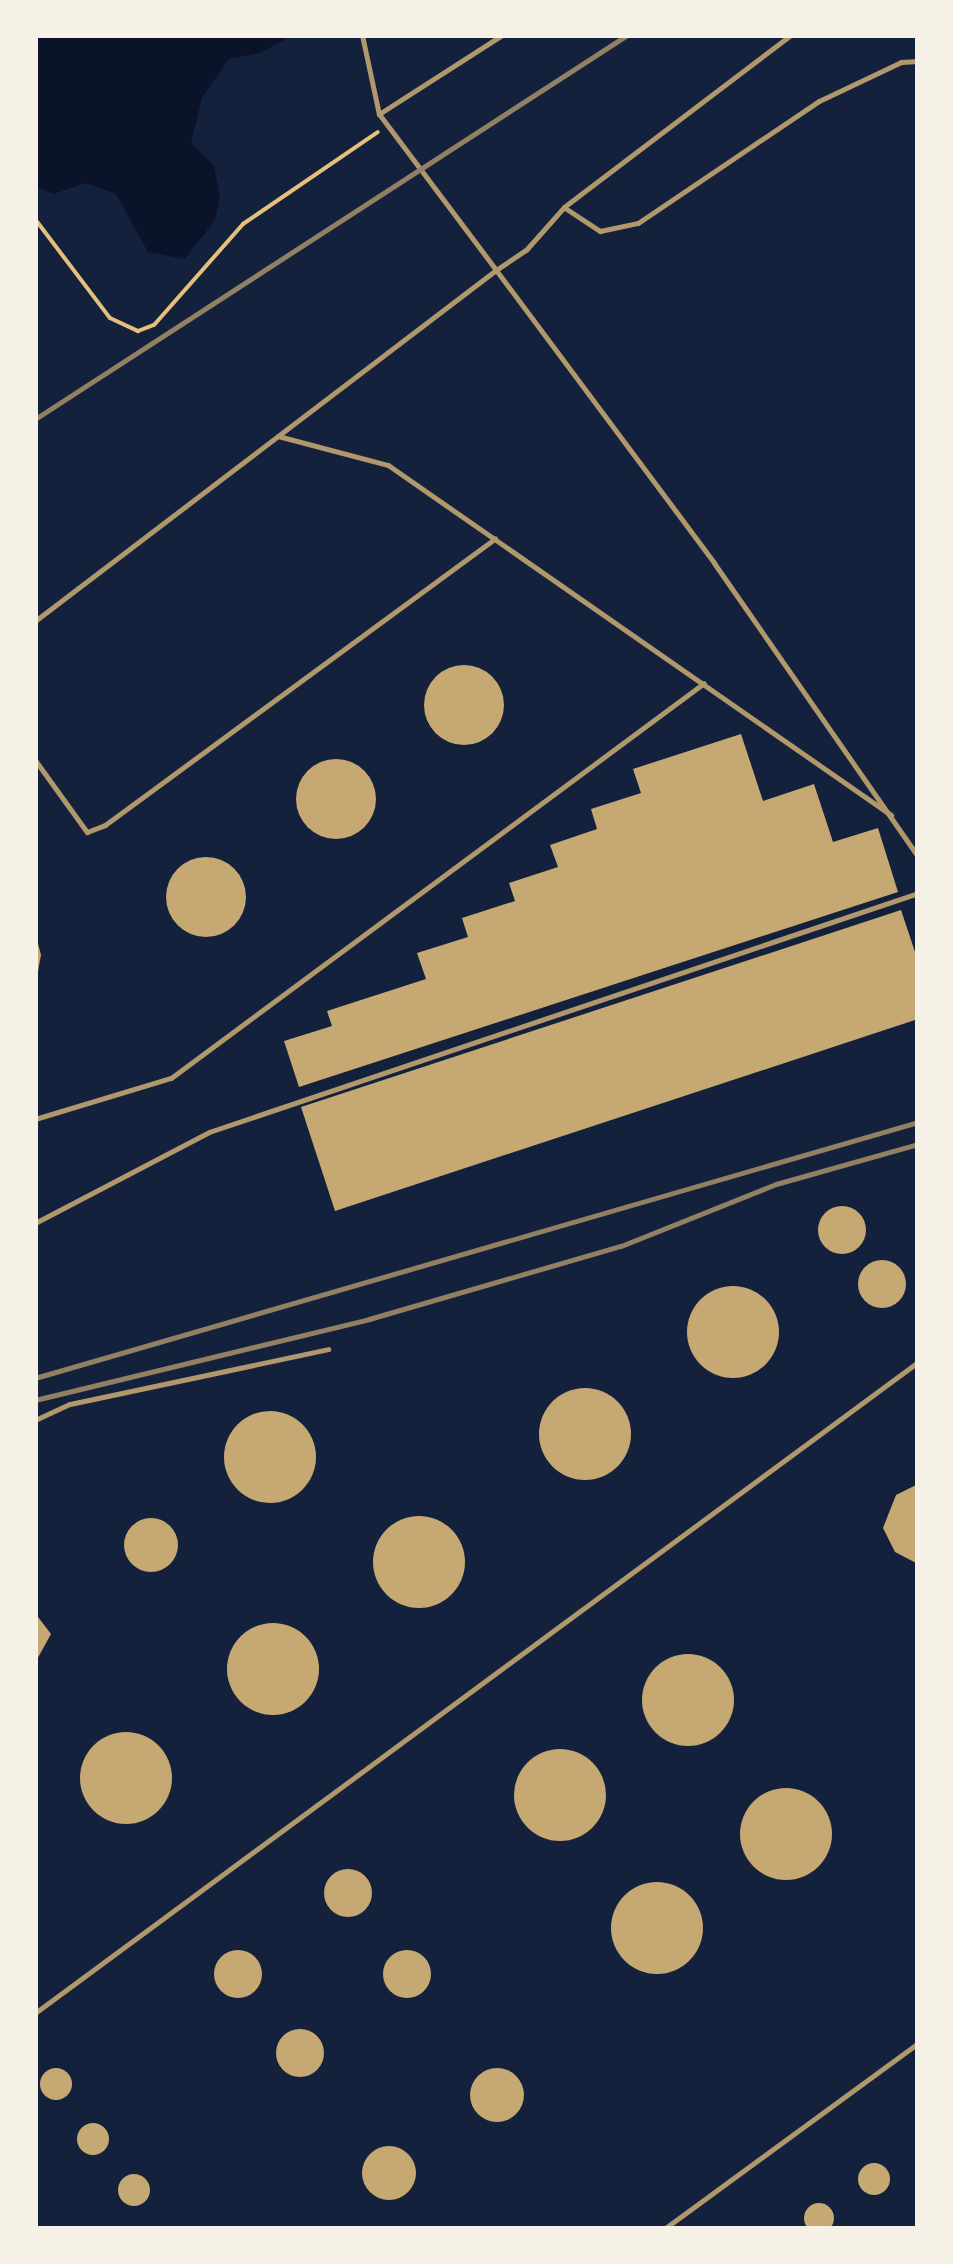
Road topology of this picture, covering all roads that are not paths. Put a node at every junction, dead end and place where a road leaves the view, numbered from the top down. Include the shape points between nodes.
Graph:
1 (362, 35) edge
2 (502, 35) edge
3 (792, 35) edge
4 (918, 62) edge
5 (379, 114) junction
6 (564, 207) junction
7 (496, 270) junction
8 (278, 436) junction
9 (495, 537) junction
10 (35, 621) edge
11 (704, 683) junction
12 (35, 760) edge
13 (897, 820) junction
14 (918, 857) edge
15 (918, 893) edge
16 (35, 1120) edge
17 (35, 1223) edge
18 (328, 1349) dead end
19 (918, 1362) edge
20 (35, 1420) edge
21 (35, 2013) edge
22 (918, 2044) edge
23 (664, 2229) edge

1 - 5 lane
2 - 5 lane
3 - 6 lane
4 - 6 lane via 901,62 819,101 638,222 600,231
5 - 7 lane
6 - 7 lane via 526,250
7 - 8 lane
7 - 13 lane
8 - 9 lane via 388,465
8 - 10 lane
9 - 11 lane
9 - 12 lane via 104,825 87,832
11 - 13 lane
11 - 16 lane via 171,1078
13 - 14 lane
15 - 17 lane via 209,1132
18 - 20 lane via 70,1404
19 - 21 lane
22 - 23 lane

